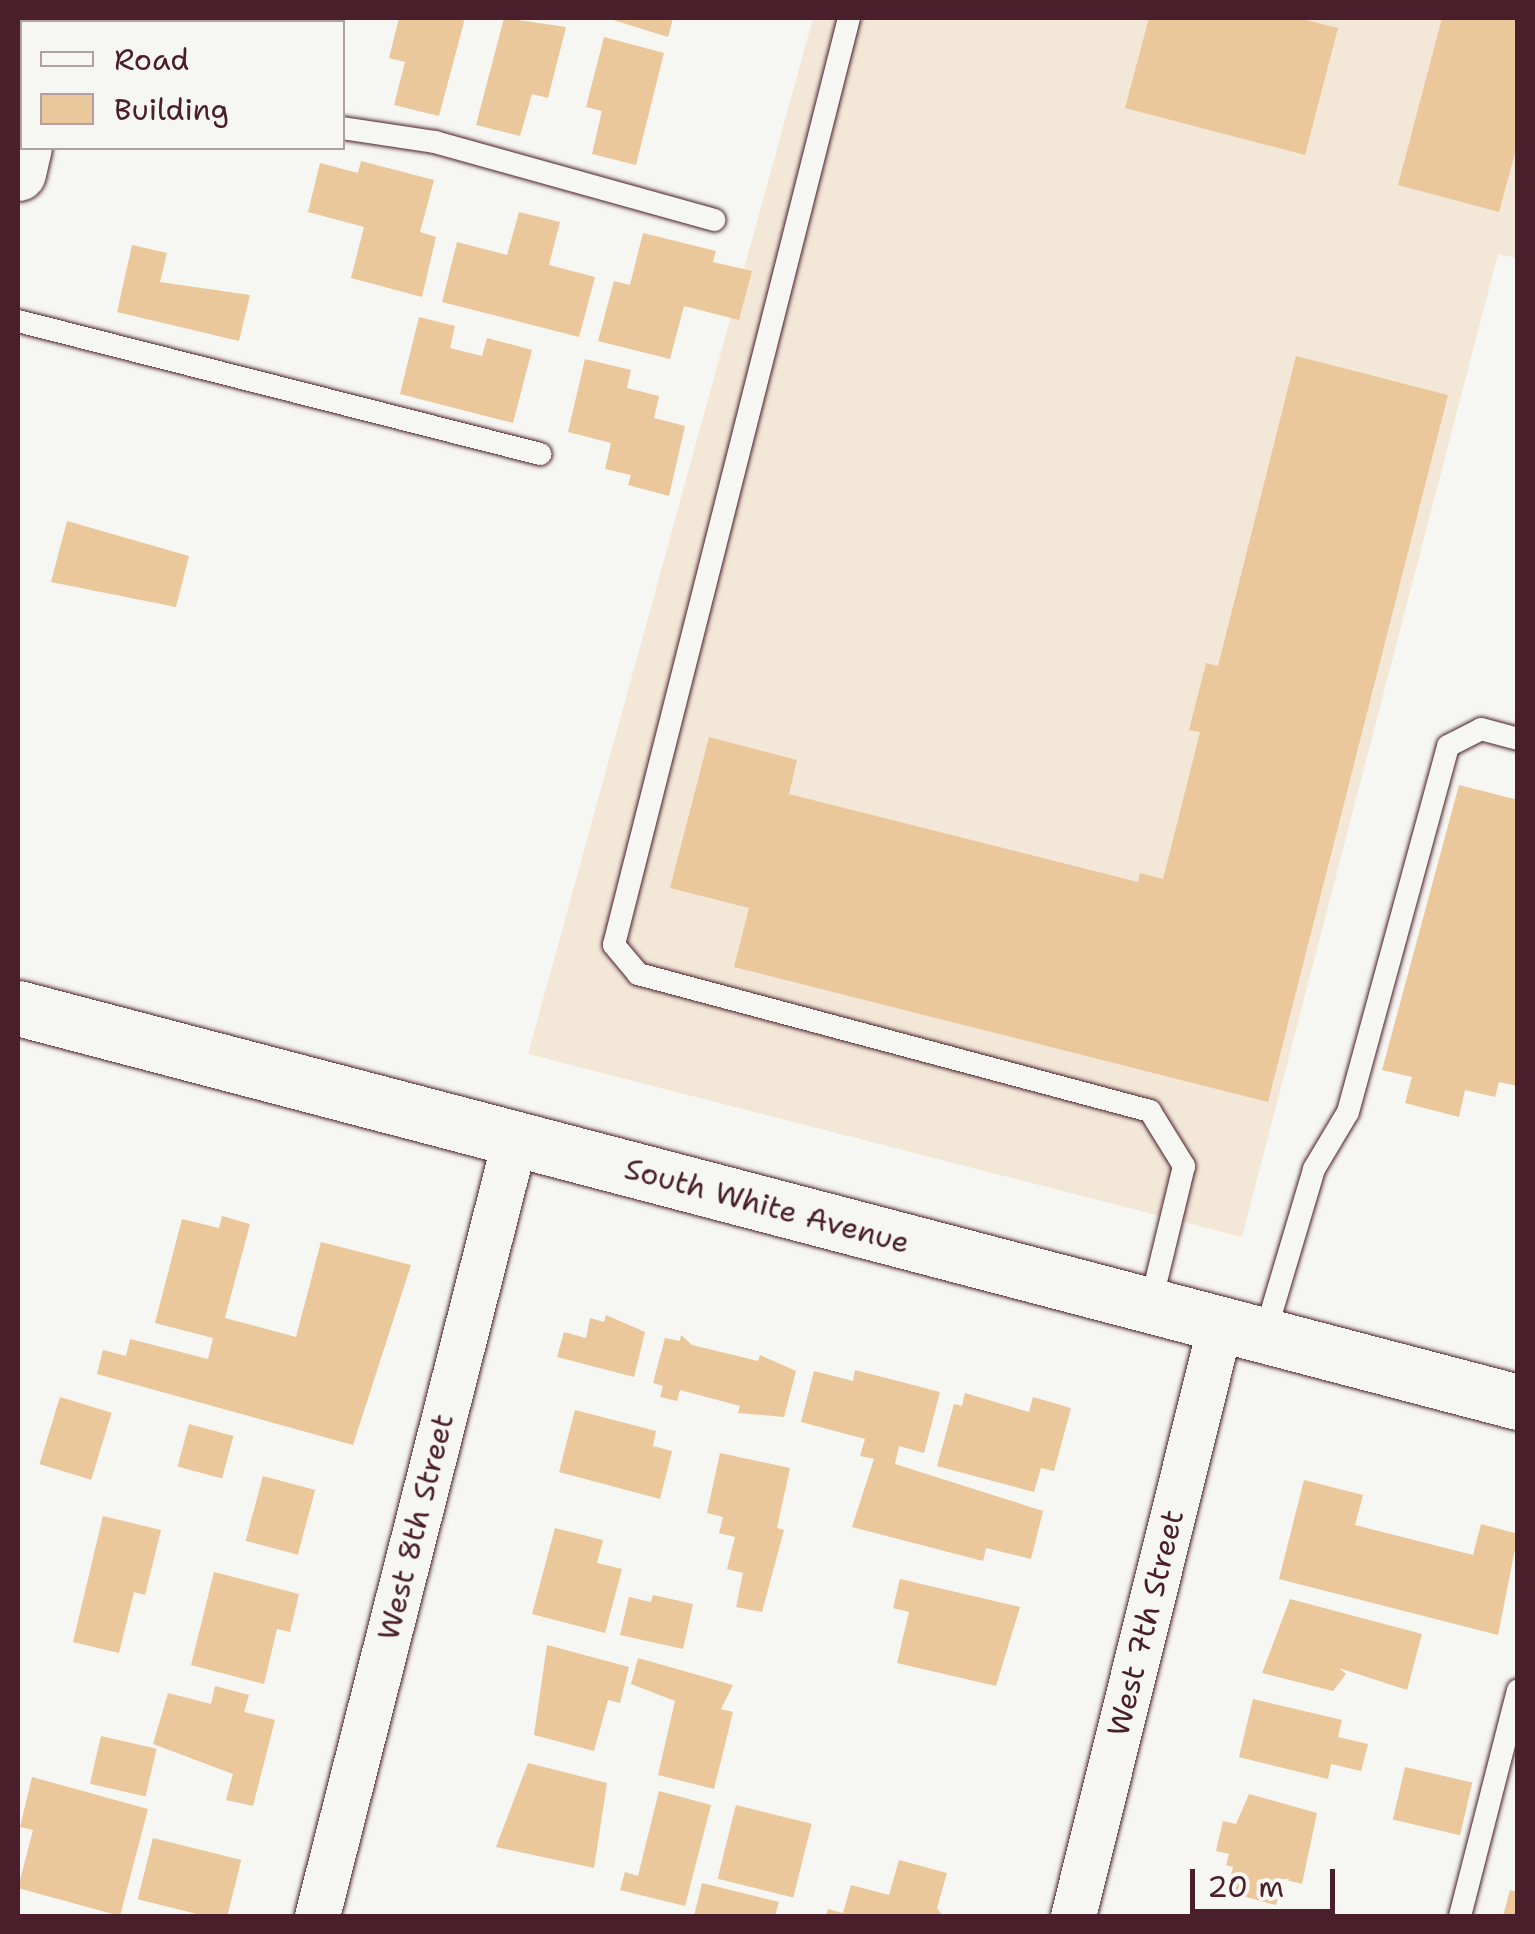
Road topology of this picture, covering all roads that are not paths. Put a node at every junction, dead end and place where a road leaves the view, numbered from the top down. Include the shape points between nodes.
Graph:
1 (849, 18) edge
2 (345, 128) edge
3 (714, 220) dead end
4 (18, 321) edge
5 (540, 454) dead end
6 (1518, 740) edge
7 (18, 1008) edge
8 (514, 1138) junction
9 (1149, 1310) junction
10 (1241, 1334) junction
11 (1518, 1402) edge
12 (1518, 1690) edge
13 (317, 1916) edge
14 (1073, 1916) edge
15 (1460, 1916) edge

1 - 9 lane via 614,945 638,974 1150,1110 1184,1166
2 - 3 lane via 435,142
4 - 5 lane
6 - 10 lane via 1480,729 1448,746 1348,1112 1314,1169
7 - 8 street, South White Avenue
8 - 9 street, South White Avenue
8 - 13 street, West 8th Street
9 - 10 street, South White Avenue
10 - 11 street, South White Avenue
10 - 14 street, West 7th Street
12 - 15 lane

